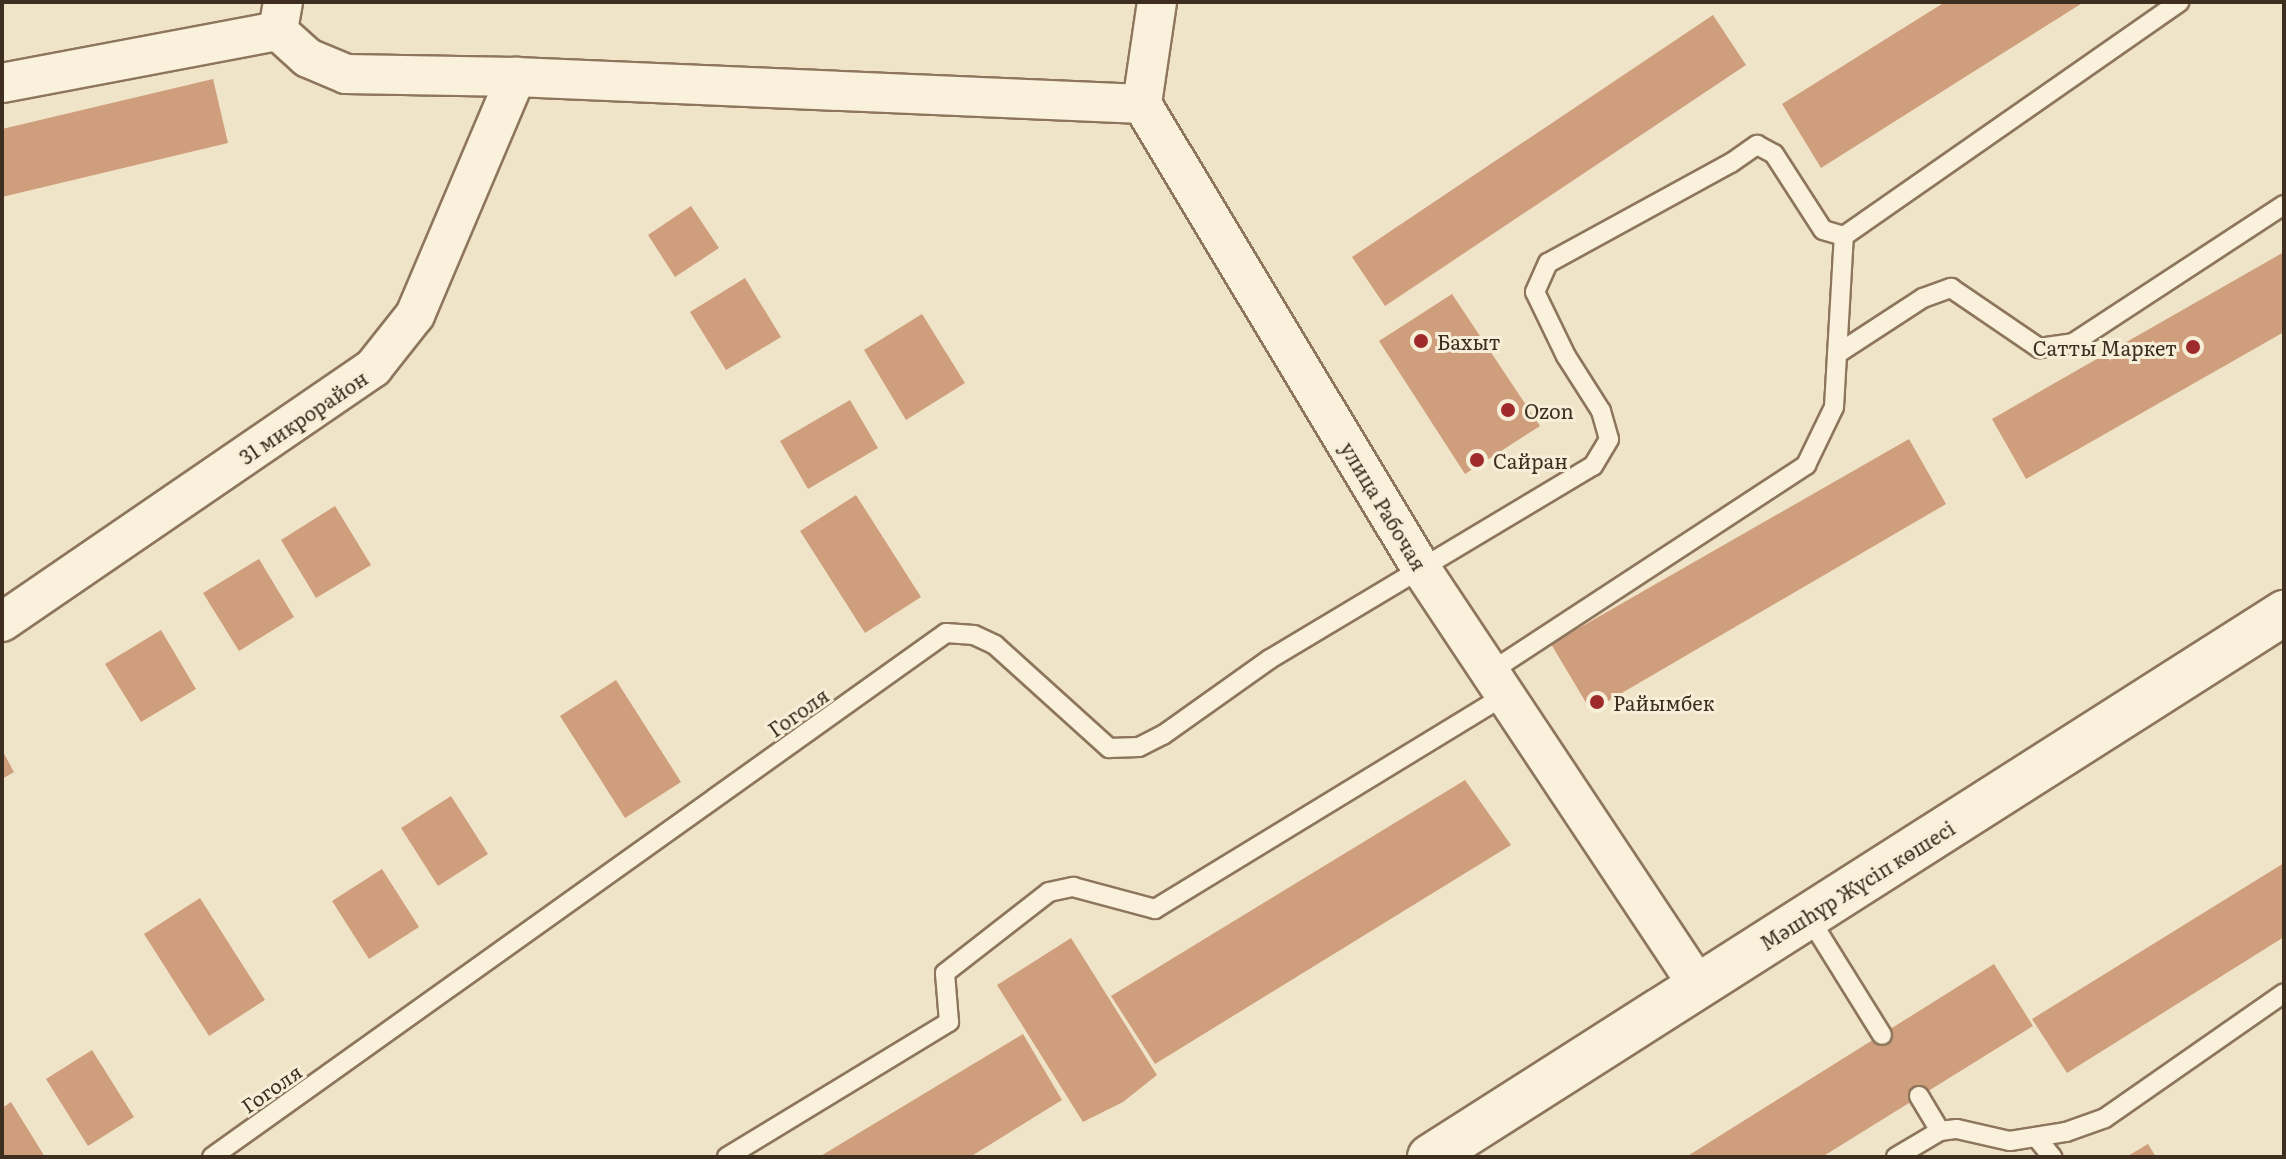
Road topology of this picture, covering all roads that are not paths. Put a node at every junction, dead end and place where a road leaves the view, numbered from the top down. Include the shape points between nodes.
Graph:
1 (1157, 2) edge
2 (2180, 2) edge
3 (281, 16) edge
4 (516, 77) junction
5 (2, 83) edge
6 (1142, 104) junction
7 (2284, 205) edge
8 (1844, 236) junction
9 (1837, 354) junction
10 (1422, 570) junction
11 (2284, 613) edge
12 (2, 622) edge
13 (1498, 683) junction
14 (1808, 916) junction
15 (1698, 986) junction
16 (2284, 993) edge
17 (1882, 1035) dead end
18 (1919, 1096) dead end
19 (1940, 1131) junction
20 (2036, 1137) junction
21 (212, 1157) edge
22 (727, 1157) edge
23 (1430, 1157) edge
24 (1896, 1157) edge
25 (2052, 1157) edge

1 - 6 street
2 - 8 lane
3 - 4 street via 308,58 346,74
3 - 5 street
4 - 6 street
4 - 12 street, 31 микрорайон via 415,315 373,368
6 - 10 street, улица Рабочая
7 - 9 lane via 2073,343 2039,348 1951,288 1923,298
8 - 9 lane
8 - 10 lane, Гоголя via 1823,230 1774,154 1757,145 1548,263 1535,292 1601,411 1609,439 1593,466
9 - 13 lane via 1834,407 1806,465
10 - 13 street, улица Рабочая
10 - 21 lane, Гоголя via 1270,659 1139,747 1109,748 995,645 974,635 946,633
11 - 14 main road, Мәшһүр Жүсіп көшесі
13 - 15 street, улица Рабочая
13 - 22 lane via 1155,909 1073,887 1049,892 945,973 949,1022
14 - 15 main road, Мәшһүр Жүсіп көшесі
14 - 17 lane
15 - 23 main road, Мәшһүр Жүсіп көшесі
16 - 20 lane via 2105,1118
18 - 19 lane
19 - 20 lane via 1957,1129 2010,1141
19 - 24 lane
20 - 25 lane

